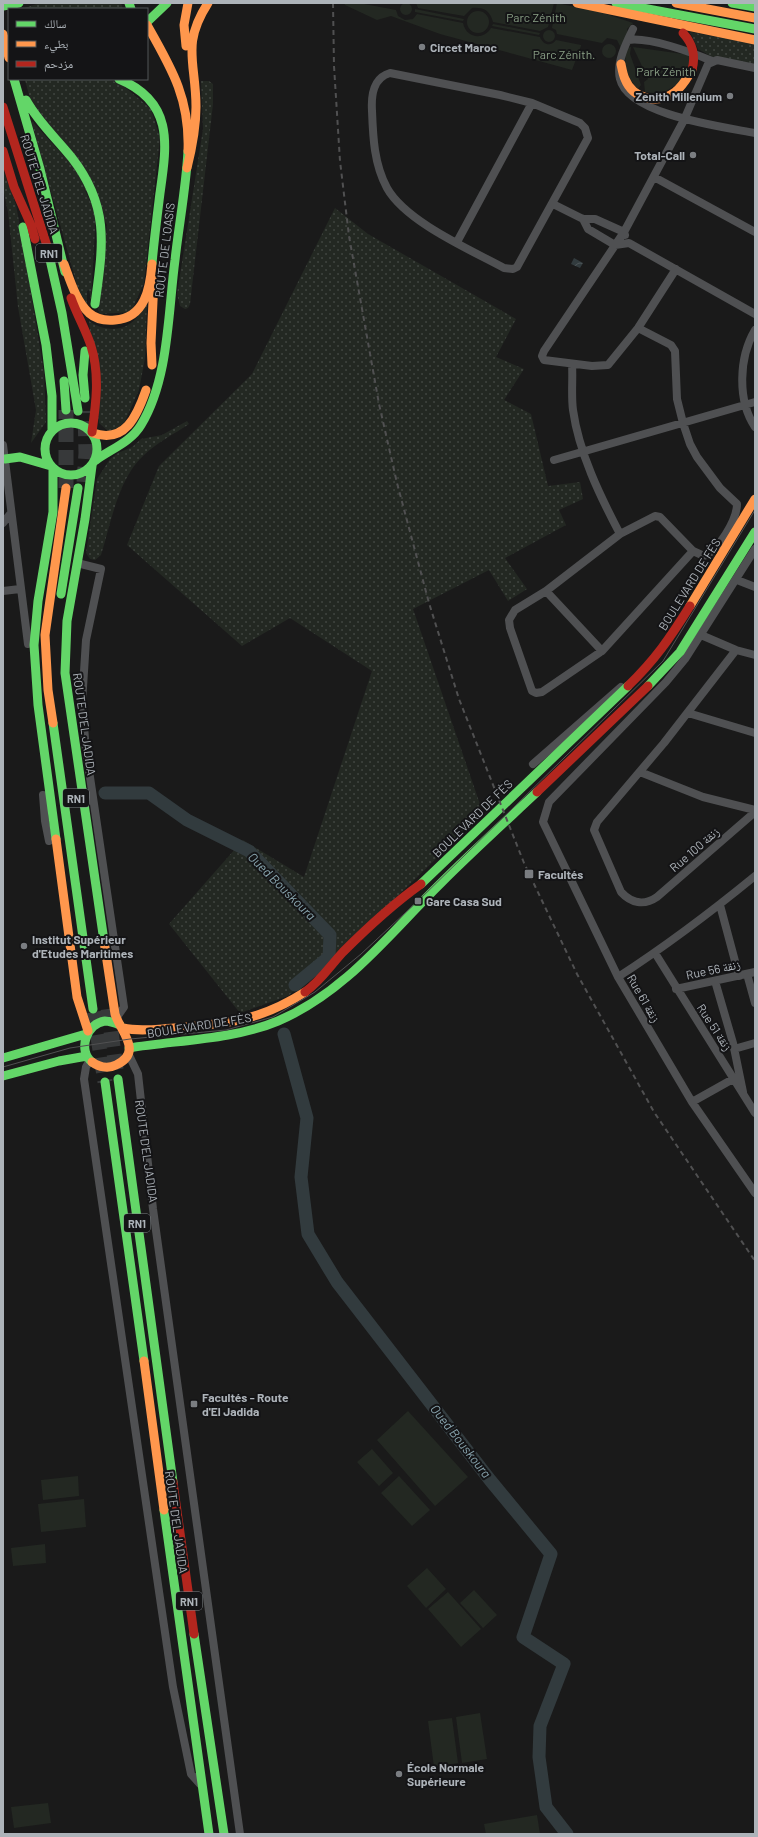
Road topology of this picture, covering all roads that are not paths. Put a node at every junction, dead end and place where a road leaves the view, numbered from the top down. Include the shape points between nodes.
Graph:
1 (18, 3) edge
2 (168, 3) edge
3 (188, 3) edge
4 (208, 3) edge
5 (577, 3) edge
6 (616, 3) edge
7 (676, 3) edge
8 (732, 3) edge
9 (3, 6) edge
10 (755, 7) edge
11 (629, 14) junction
12 (755, 18) edge
13 (148, 21) edge
14 (148, 27) edge
15 (633, 29) dead end
16 (755, 29) edge
17 (3, 34) edge
18 (628, 40) junction
19 (755, 40) edge
20 (148, 42) edge
21 (7, 49) edge
22 (190, 58) junction
23 (712, 61) junction
24 (621, 64) junction
25 (755, 68) edge
26 (14, 80) edge
27 (19, 80) edge
28 (121, 80) edge
29 (532, 103) junction
30 (3, 108) edge
31 (684, 120) junction
32 (755, 133) edge
33 (3, 151) edge
34 (187, 168) junction
35 (654, 177) junction
36 (14, 187) junction
37 (553, 204) junction
38 (583, 219) junction
39 (624, 232) junction
40 (755, 232) edge
41 (156, 236) junction
42 (457, 242) junction
43 (629, 243) junction
44 (615, 245) junction
45 (64, 264) junction
46 (676, 269) junction
47 (95, 304) dead end
48 (755, 314) edge
49 (638, 328) junction
50 (755, 330) edge
51 (85, 351) dead end
52 (572, 364) junction
53 (150, 373) junction
54 (755, 402) edge
55 (745, 405) junction
56 (66, 410) tunnel mouth
57 (682, 423) junction
58 (755, 427) edge
59 (92, 433) junction
60 (50, 434) junction
61 (3, 445) edge
62 (584, 452) junction
63 (20, 457) junction
64 (5, 459) junction
65 (554, 460) dead end
66 (94, 463) junction
67 (52, 467) junction
68 (66, 488) tunnel mouth
69 (80, 489) tunnel mouth
70 (755, 499) edge
71 (11, 513) junction
72 (3, 523) edge
73 (755, 532) edge
74 (620, 534) junction
75 (755, 548) edge
76 (693, 551) junction
77 (77, 563) junction
78 (736, 580) junction
79 (755, 587) edge
80 (20, 589) junction
81 (3, 591) edge
82 (546, 591) junction
83 (60, 602) dead end
84 (702, 635) junction
85 (57, 650) dead end
86 (736, 650) junction
87 (602, 651) junction
88 (755, 655) edge
89 (650, 665) junction
90 (688, 712) junction
91 (755, 733) edge
92 (56, 734) junction
93 (533, 764) dead end
94 (640, 772) junction
95 (755, 811) edge
96 (755, 876) edge
97 (62, 882) junction
98 (720, 905) junction
99 (655, 953) junction
100 (747, 974) edge
101 (618, 977) junction
102 (715, 981) junction
103 (676, 989) junction
104 (78, 997) junction
105 (755, 1003) edge
106 (107, 1007) tunnel mouth
107 (93, 1009) tunnel mouth
108 (120, 1023) junction
109 (87, 1033) junction
110 (755, 1043) edge
111 (734, 1049) junction
112 (128, 1053) junction
113 (3, 1058) edge
114 (90, 1060) junction
115 (3, 1076) edge
116 (118, 1079) tunnel mouth
117 (733, 1079) junction
118 (105, 1082) tunnel mouth
119 (744, 1096) junction
120 (692, 1102) junction
121 (755, 1113) edge
122 (755, 1193) edge
123 (142, 1356) junction
124 (157, 1367) junction
125 (202, 1786) junction
126 (209, 1834) edge
127 (224, 1834) edge
128 (240, 1834) edge

1 - 9 main road
2 - 13 main road
3 - 22 main road via 184,33
4 - 22 main road via 193,33
5 - 11 main road
6 - 16 main road
7 - 12 main road
8 - 10 main road
11 - 19 main road
11 - 24 main road, bridge via 683,33 694,51 692,70 687,82 674,95 651,100 636,94 627,85 621,73
14 - 34 main road, ROUTE DE L'OASIS via 169,63 182,95 187,124
15 - 18 street
17 - 21 main road
18 - 23 street via 674,47
18 - 24 street
20 - 53 main road, ROUTE DE L'OASIS via 168,78 177,109 180,142 161,305
22 - 34 main road via 196,118
23 - 25 street
23 - 31 street via 706,67
24 - 31 street via 620,80 630,96
26 - 45 main road
27 - 47 main road via 24,96 35,116 77,165 97,202 102,225 103,249
28 - 41 main road via 150,99 159,112 164,127 165,156
29 - 37 street via 580,123 587,132 588,138
29 - 42 street
29 - 42 street via 403,75 384,75 378,81 372,100 373,138 376,160 384,181 392,195 412,215
30 - 51 main road, ROUTE D'EL JADIDA / RN1 via 32,192 50,256 82,411
31 - 32 street
31 - 35 street
33 - 36 main road, ROUTE D'EL JADIDA / RN1
34 - 66 main road, ROUTE DE L'OASIS via 163,350 151,404 131,437
35 - 39 street
35 - 40 street
36 - 56 main road, ROUTE D'EL JADIDA / RN1 via 31,225 49,290 59,340
36 - 60 main road via 42,315 53,397 54,416
37 - 38 street
37 - 42 street via 518,267 504,268
38 - 39 street via 594,219
38 - 44 street via 588,229
39 - 43 street
39 - 44 street
41 - 45 main road via 146,297 135,313 122,319 101,320 82,306
41 - 53 main road
43 - 44 street
43 - 46 street
44 - 52 street via 542,356 544,360
45 - 59 main road via 68,289 91,347 95,368
46 - 48 street
46 - 49 street
49 - 52 street via 608,365
49 - 57 street via 671,346 675,351 677,399
50 - 55 street via 744,358 742,382
52 - 62 street via 573,410
53 - 59 main road, ROUTE DE L'OASIS via 140,407 125,429 110,437
54 - 55 street
55 - 57 street
55 - 58 street
57 - 62 street
57 - 76 street via 697,457 720,488 737,504 735,519 714,550 704,556
59 - 60 main road via 83,425 72,423 61,425
59 - 66 main road via 97,443
60 - 63 main road
60 - 67 main road via 45,450
61 - 64 street
62 - 65 street
62 - 74 street
63 - 64 main road
63 - 67 main road
64 - 71 street
66 - 67 main road via 83,473 73,476 62,474
66 - 77 main road, ROUTE D'EL JADIDA
67 - 97 main road via 53,505 36,622 34,661 44,757
68 - 92 main road, RN1 via 45,635 48,690
69 - 83 main road via 77,536
70 - 89 main road, BOULEVARD DE FÈS via 670,638
71 - 72 street
71 - 80 street
73 - 112 main road, BOULEVARD DE FÈS via 689,639 666,667 440,884 417,911 356,969 293,1014 267,1025 229,1035
74 - 76 street via 647,519 660,517
74 - 82 street
75 - 78 street
76 - 87 street
77 - 108 main road, ROUTE D'EL JADIDA via 65,642 65,673 111,985
77 - 108 street via 101,569 86,640 82,703 86,750 124,1007
78 - 79 street
78 - 84 street
80 - 81 street
80 - 97 street via 45,821
82 - 87 street
82 - 87 street via 515,610 509,620 532,691 542,692
84 - 86 street
84 - 101 street, Rue 61 زنقة via 666,682 549,802 543,822
85 - 106 main road, ROUTE D'EL JADIDA / RN1 via 60,690
86 - 88 street
86 - 90 street
89 - 93 street via 613,693
89 - 108 main road, BOULEVARD DE FÈS via 426,880 401,898 342,953 314,986 286,1004 242,1020 184,1028 136,1030
90 - 91 street
90 - 94 street
92 - 104 main road via 58,806 82,959
92 - 107 main road, RN1
94 - 95 street via 703,797
94 - 95 street, Rue 100 زنقة via 597,822 594,830 621,892 633,902 647,902 657,897
96 - 98 street
97 - 104 main road
98 - 99 street
98 - 100 street
99 - 101 street
99 - 103 street, Rue 51 زنقة
100 - 102 street, Rue 56 زنقة
100 - 105 street
101 - 120 street, Rue 61 زنقة
102 - 103 street, Rue 56 زنقة
102 - 111 street
103 - 117 street, Rue 51 زنقة
104 - 109 main road
108 - 109 main road via 103,1022 95,1025
108 - 112 main road, ROUTE D'EL JADIDA via 130,1039
109 - 113 main road
109 - 114 main road via 84,1046
110 - 111 street
111 - 119 street
112 - 114 main road via 120,1063 112,1067 100,1066
112 - 124 main road, ROUTE D'EL JADIDA via 125,1078 155,1304
112 - 128 street via 138,1074 154,1216
114 - 115 main road via 59,1061
114 - 123 main road, ROUTE D'EL JADIDA via 95,1076 129,1310 134,1336
114 - 125 street via 84,1079 171,1673 191,1774
116 - 124 main road, ROUTE D'EL JADIDA / RN1
117 - 119 street, Rue 51 زنقة
117 - 120 street
118 - 123 main road, ROUTE D'EL JADIDA / RN1
119 - 121 street, Rue 51 زنقة
120 - 122 street, Rue 61 زنقة
123 - 125 main road, ROUTE D'EL JADIDA / RN1
124 - 127 main road, ROUTE D'EL JADIDA / RN1
125 - 126 main road, ROUTE D'EL JADIDA / RN1

